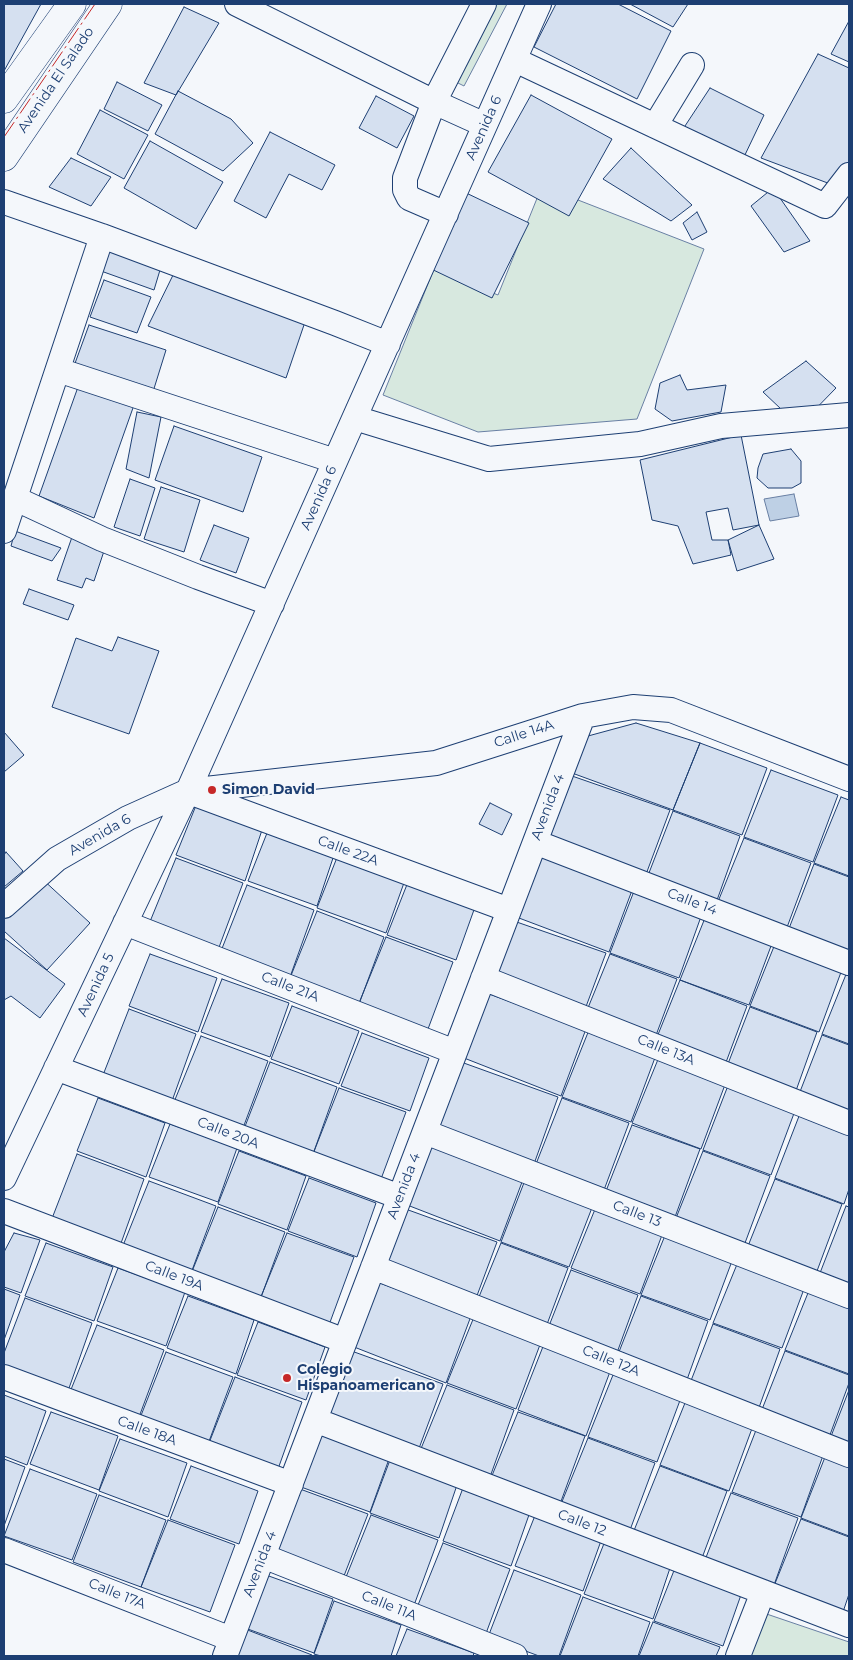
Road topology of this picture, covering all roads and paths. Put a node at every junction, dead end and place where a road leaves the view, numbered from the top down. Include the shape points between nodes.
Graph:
1 (72, 4) edge
2 (108, 4) edge
3 (237, 4) edge
4 (484, 4) edge
5 (539, 4) edge
6 (514, 60) junction
7 (692, 65) dead end
8 (4, 99) edge
9 (434, 102) junction
10 (486, 125) junction
11 (655, 126) junction
12 (4, 157) edge
13 (849, 175) edge
14 (4, 202) edge
15 (446, 214) junction
16 (102, 236) junction
17 (388, 344) junction
18 (58, 370) junction
19 (849, 415) edge
20 (355, 418) junction
21 (335, 461) junction
22 (14, 498) junction
23 (4, 531) edge
24 (272, 604) junction
25 (583, 716) junction
26 (849, 780) edge
27 (188, 791) junction
28 (535, 842) junction
29 (4, 906) edge
30 (509, 910) junction
31 (125, 923) junction
32 (849, 963) edge
33 (483, 978) junction
34 (455, 1052) junction
35 (56, 1068) junction
36 (849, 1123) edge
37 (425, 1132) junction
38 (4, 1178) edge
39 (400, 1197) junction
40 (4, 1212) edge
41 (373, 1267) junction
42 (849, 1296) edge
43 (345, 1341) junction
44 (4, 1377) edge
45 (315, 1420) junction
46 (849, 1455) edge
47 (291, 1484) junction
48 (4, 1550) edge
49 (263, 1556) junction
50 (763, 1592) junction
51 (849, 1625) edge
52 (228, 1648) edge
53 (515, 1656) edge
54 (738, 1656) edge

1 - 8 main road
2 - 12 main road, Avenida El Salado
3 - 9 street
4 - 9 street
5 - 6 street, Avenida 6
6 - 10 street, Avenida 6
6 - 11 street
7 - 11 street
9 - 10 street
9 - 15 street via 405,178 405,190 409,198
10 - 15 street, Avenida 6
11 - 13 street via 825,206
14 - 16 street
15 - 17 street, Avenida 6
16 - 17 street
16 - 18 street
17 - 20 street, Avenida 6
18 - 21 street
18 - 22 street
19 - 20 street via 720,426 640,444 489,459
20 - 21 street, Avenida 6
21 - 24 street, Avenida 6
22 - 23 street
22 - 24 street via 102,538
24 - 27 street, Avenida 6
25 - 26 street, Calle 14A via 633,707 671,710
25 - 27 street, Calle 14A via 436,763
25 - 28 street, Avenida 4
27 - 29 street, Avenida 6 via 128,818 57,860
27 - 30 street, Calle 22A
27 - 31 street, Avenida 5
28 - 30 street, Avenida 4
28 - 32 street, Calle 14
30 - 33 street, Avenida 4
31 - 34 street, Calle 21A
31 - 35 street, Avenida 5
33 - 34 street, Avenida 4
33 - 36 street, Calle 13A
34 - 37 street, Avenida 4
35 - 38 street, Avenida 5
35 - 39 street, Calle 20A
37 - 39 street, Avenida 4
37 - 42 street, Calle 13
39 - 41 street, Avenida 4
40 - 43 street, Calle 19A
41 - 43 street, Avenida 4
41 - 46 street, Calle 12A
43 - 45 street, Avenida 4
44 - 47 street, Calle 18A
45 - 47 street, Avenida 4
45 - 50 street, Calle 12
47 - 49 street, Avenida 4
48 - 52 street, Calle 17A
49 - 52 street, Avenida 4
49 - 53 street, Calle 11A
50 - 51 street, Calle 12
50 - 54 street

